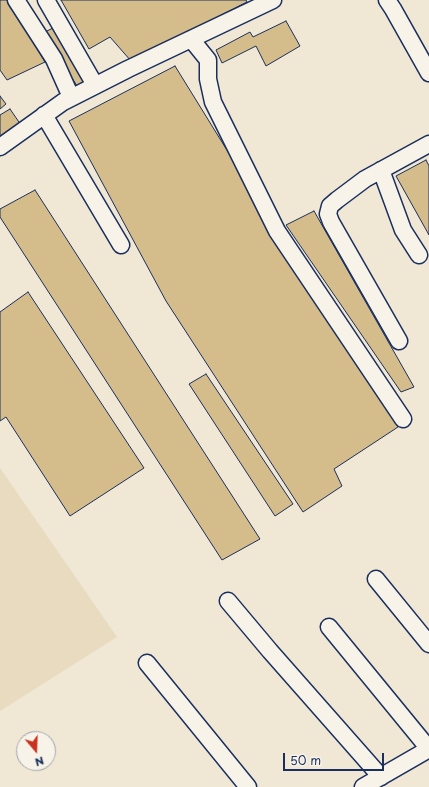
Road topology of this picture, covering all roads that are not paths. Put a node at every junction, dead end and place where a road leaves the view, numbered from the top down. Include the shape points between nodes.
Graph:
1 (16, 0) edge
2 (46, 0) edge
3 (273, 0) edge
4 (387, 0) edge
5 (254, 4) edge
6 (191, 39) junction
7 (429, 73) edge
8 (95, 85) junction
9 (71, 98) junction
10 (44, 115) junction
11 (429, 144) edge
12 (0, 147) edge
13 (381, 170) junction
14 (121, 245) dead end
15 (419, 255) dead end
16 (398, 341) dead end
17 (403, 419) dead end
18 (376, 579) dead end
19 (228, 601) dead end
20 (329, 627) dead end
21 (429, 644) edge
22 (147, 663) dead end
23 (429, 749) edge
24 (381, 777) junction
25 (248, 787) edge
26 (363, 787) edge

1 - 9 street via 54,59
2 - 8 street
3 - 5 street
4 - 7 street
5 - 6 street
6 - 8 street
6 - 17 street via 208,60 208,79 213,102 277,231
8 - 9 street
9 - 10 street
10 - 12 street
10 - 14 street
11 - 13 street
13 - 15 street via 403,230
13 - 16 street via 337,200 330,206 328,214
18 - 21 street
19 - 24 street
20 - 23 street
22 - 25 street
23 - 24 street
24 - 26 street

